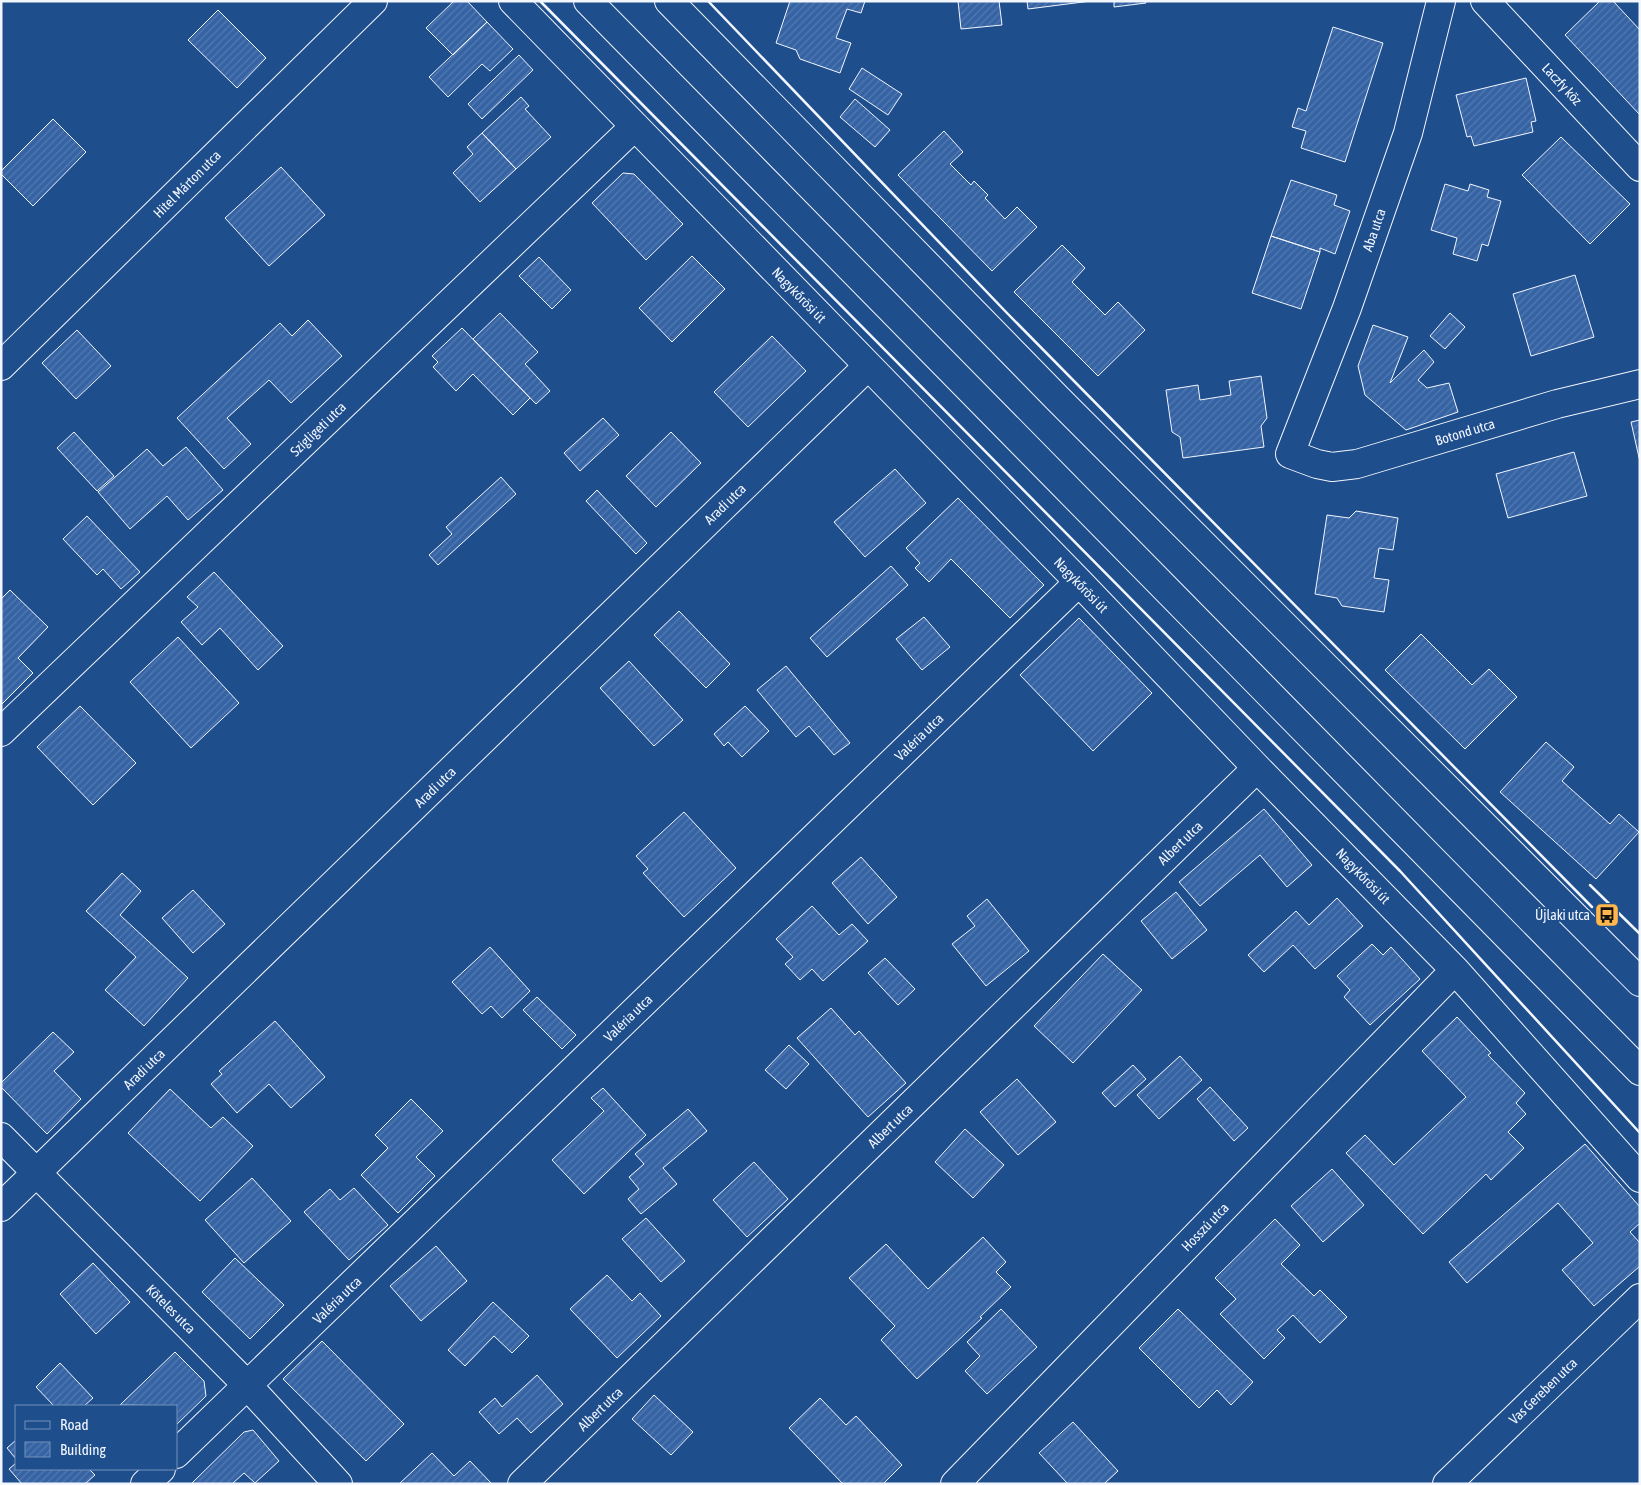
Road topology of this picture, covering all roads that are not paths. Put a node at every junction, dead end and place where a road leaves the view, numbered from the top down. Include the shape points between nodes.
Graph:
1 (373, 1) edge
2 (513, 1) edge
3 (588, 1) edge
4 (669, 1) edge
5 (1441, 1) edge
6 (1485, 1) edge
7 (634, 126) junction
8 (1640, 167) edge
9 (1, 366) edge
10 (868, 366) junction
11 (1640, 384) edge
12 (1290, 454) joint
13 (1078, 582) junction
14 (1, 732) edge
15 (1257, 768) junction
16 (1455, 970) junction
17 (1640, 982) edge
18 (1640, 1071) edge
19 (1, 1137) edge
20 (37, 1173) junction
21 (1640, 1178) edge
22 (1, 1207) edge
23 (1640, 1298) edge
24 (248, 1386) junction
25 (178, 1452) edge
26 (160, 1470) edge
27 (145, 1484) edge
28 (338, 1484) edge
29 (522, 1484) edge
30 (955, 1484) edge
31 (1447, 1484) edge

1 - 9 street, Hitel Márton utca
2 - 7 street, Nagykőrösi út
3 - 18 street
4 - 17 street via 1052,392
5 - 12 street, Aba utca via 1405,141 1347,308
6 - 8 street, Laczfy köz
7 - 10 street, Nagykőrösi út
7 - 14 street, Szigligeti utca
10 - 13 street, Nagykőrösi út
10 - 20 street, Aradi utca
11 - 12 street, Botond utca via 1557,404 1357,464 1332,467
13 - 15 street, Nagykőrösi út
13 - 24 street, Valéria utca
15 - 16 street, Nagykőrösi út
15 - 29 street, Albert utca
16 - 21 street, Nagykőrösi út
16 - 30 street, Hosszú utca
19 - 20 street, Köteles utca
20 - 22 street, Aradi utca
20 - 24 street, Köteles utca
23 - 31 street, Vas Gereben utca
24 - 25 street, Valéria utca
24 - 28 street, Köteles utca
26 - 27 street

